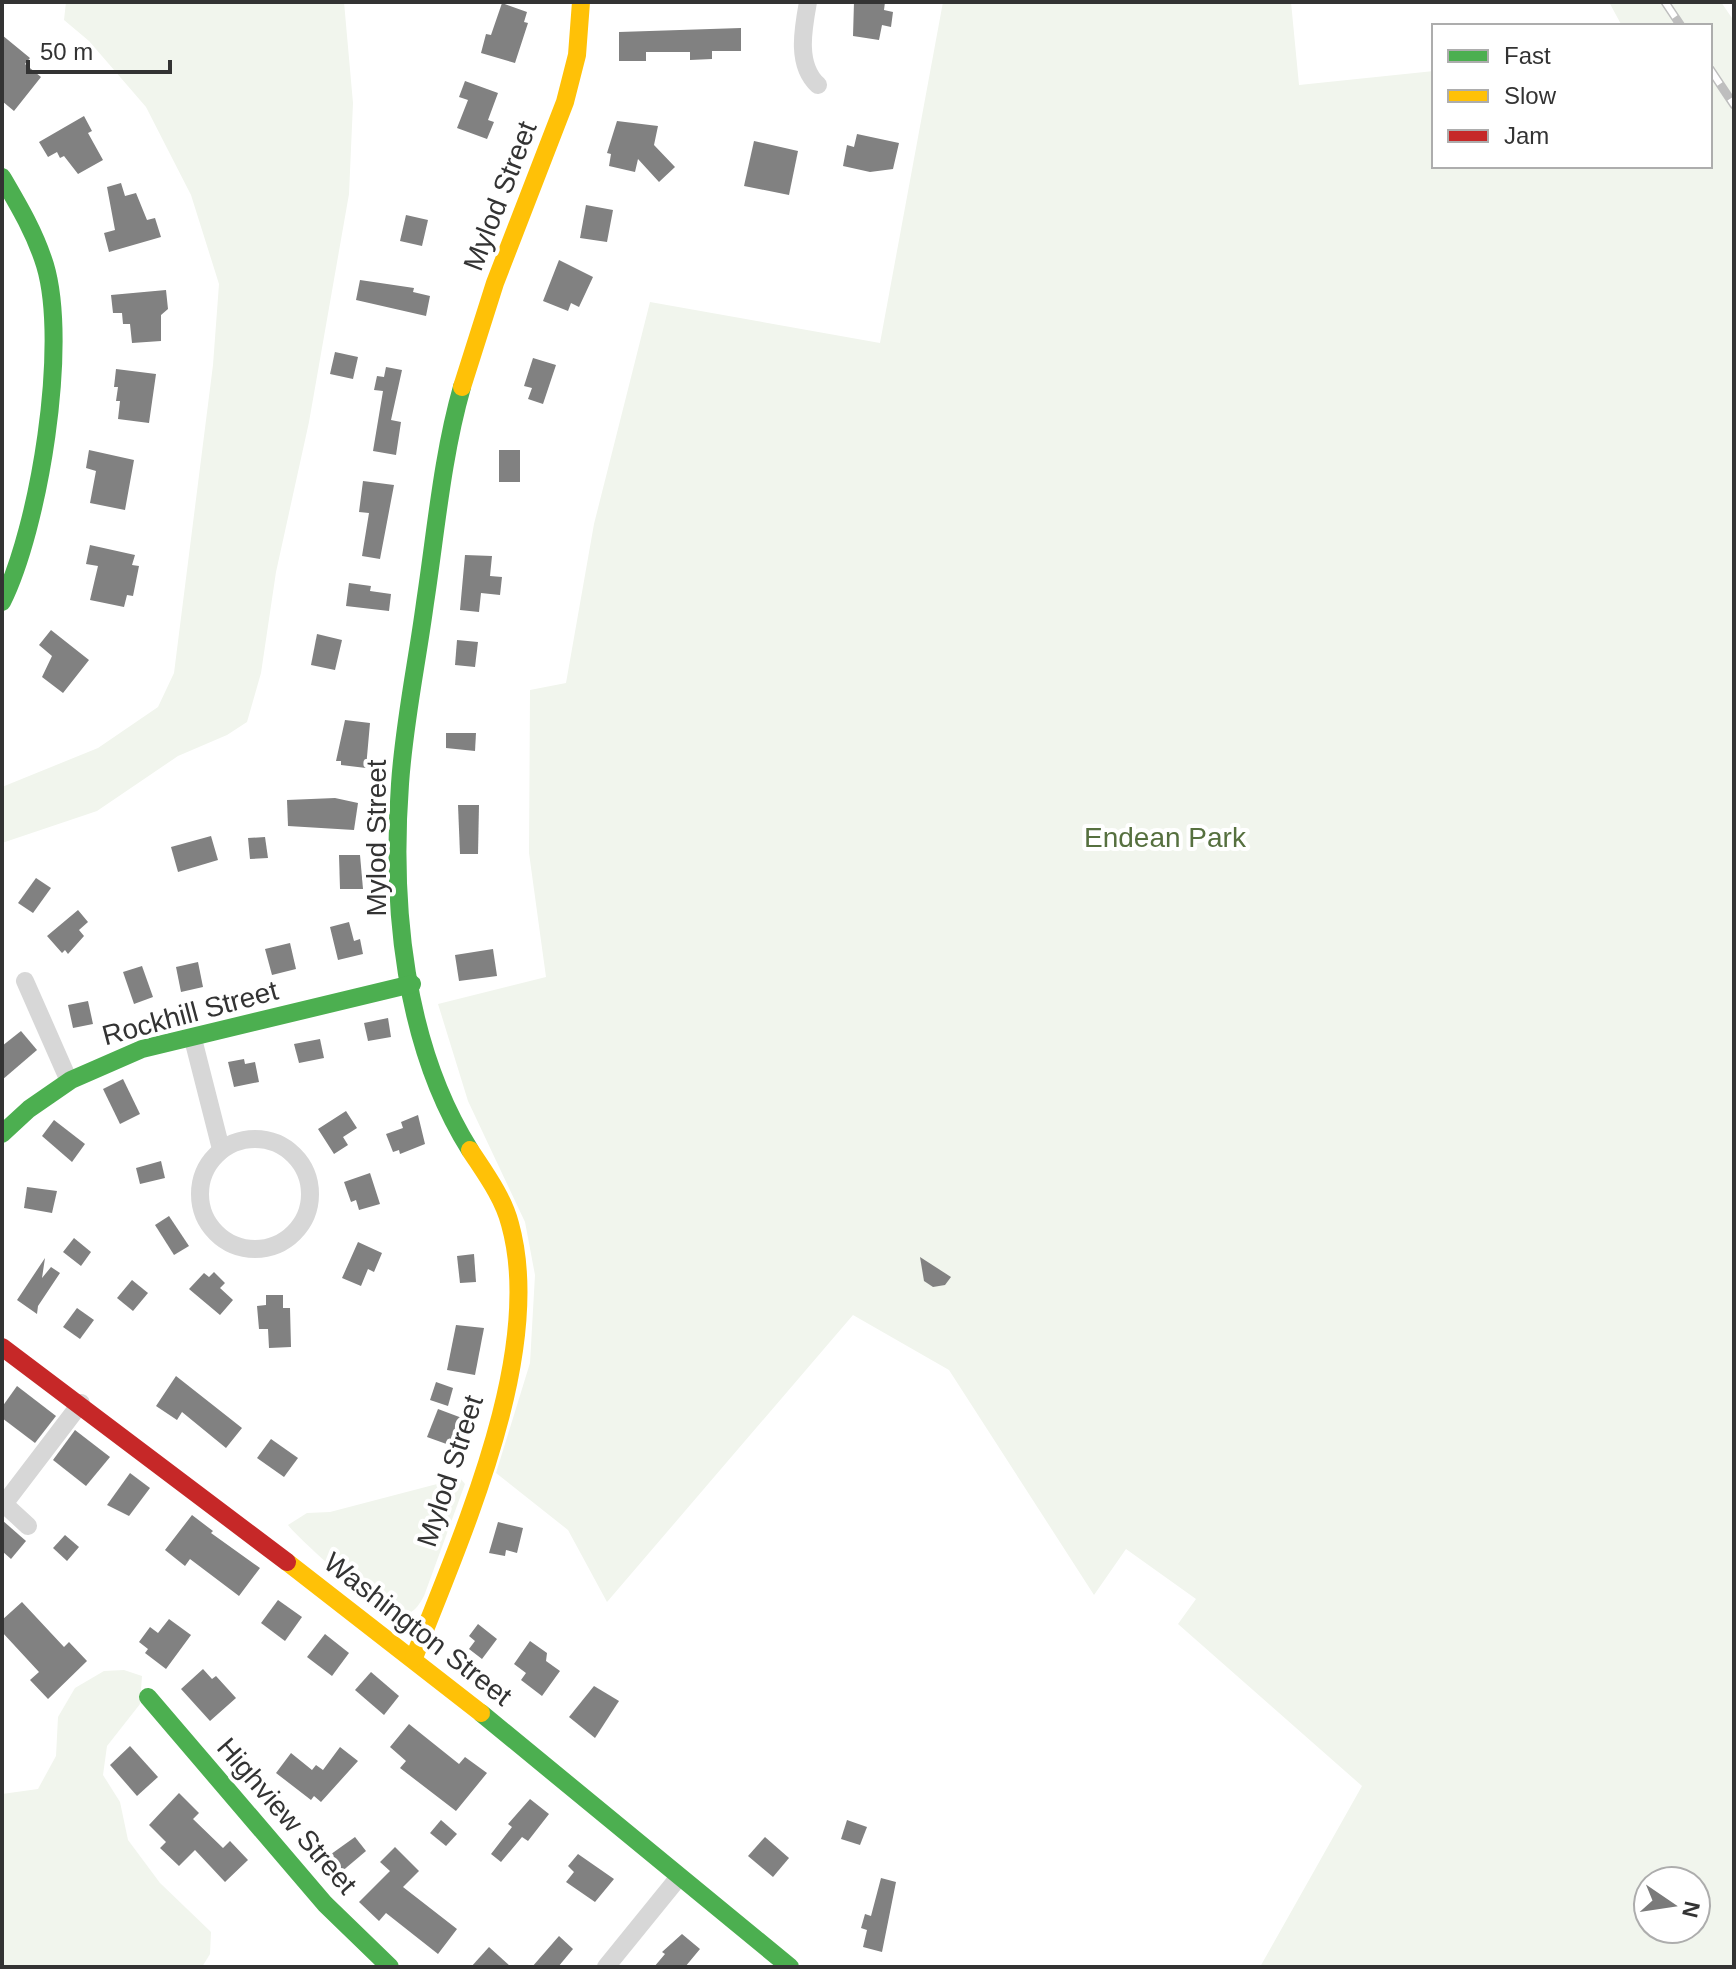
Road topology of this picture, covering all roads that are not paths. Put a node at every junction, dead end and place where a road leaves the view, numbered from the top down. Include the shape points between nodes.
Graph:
1 (581, 2) edge
2 (808, 2) edge
3 (818, 85) dead end
4 (2, 177) edge
5 (2, 602) edge
6 (25, 981) dead end
7 (412, 984) junction
8 (193, 1039) junction
9 (69, 1081) junction
10 (3, 1130) edge
11 (221, 1149) junction
12 (2, 1347) edge
13 (81, 1403) junction
14 (28, 1526) dead end
15 (414, 1658) junction
16 (148, 1697) dead end
17 (679, 1877) junction
18 (390, 1967) edge
19 (606, 1967) edge
20 (790, 1967) edge

1 - 7 street, Mylod Street via 577,59 561,116 517,224 469,368 447,456 400,785 399,900
2 - 3 street via 804,53 808,76
4 - 5 street via 29,219 47,267 57,343 24,546
6 - 9 street
7 - 8 street, Rockhill Street
7 - 15 street, Mylod Street via 436,1083 511,1225 519,1281 511,1376 465,1524
8 - 9 street, Rockhill Street via 142,1049
8 - 11 street
9 - 10 street, Rockhill Street
11 - 11 street via 200,1181 205,1219 232,1245 251,1250 287,1239 300,1227 310,1193 300,1160 271,1140 236,1141
12 - 13 street, Washington Street
13 - 14 street via 4,1504
13 - 15 street, Washington Street
15 - 17 street, Washington Street
16 - 18 street, Highview Street via 325,1904
17 - 19 street
17 - 20 street, Washington Street

